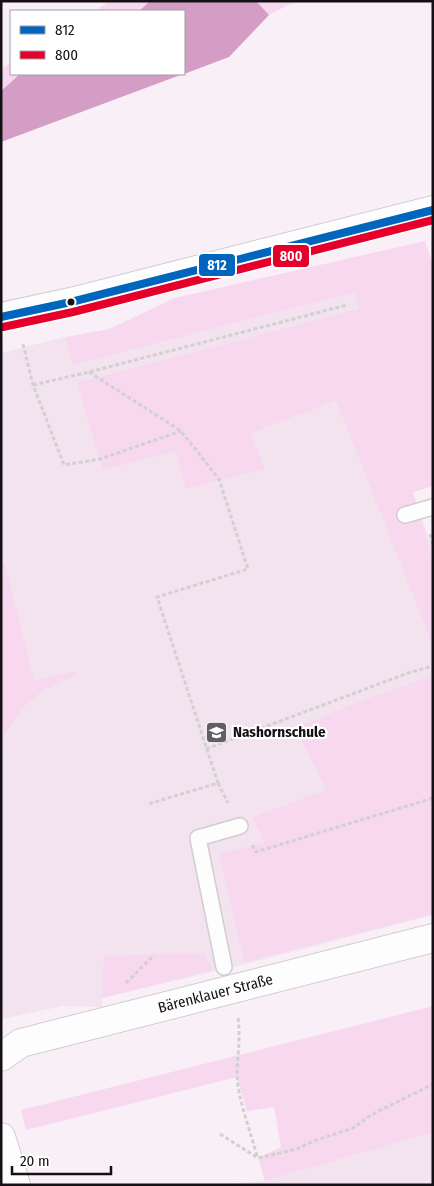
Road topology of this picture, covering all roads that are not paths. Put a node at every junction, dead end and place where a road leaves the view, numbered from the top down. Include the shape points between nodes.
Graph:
1 (432, 212) edge
2 (8, 316) edge
3 (433, 507) edge
4 (405, 515) dead end
5 (240, 826) road end
6 (433, 938) edge
7 (226, 979) junction
8 (1, 1057) edge
9 (1, 1137) edge
10 (16, 1185) edge

1 - 2 street
3 - 4 lane
5 - 7 lane via 198,838
6 - 7 street, Bärenklauer Straße
7 - 8 street, Bärenklauer Straße via 21,1042
9 - 10 street

